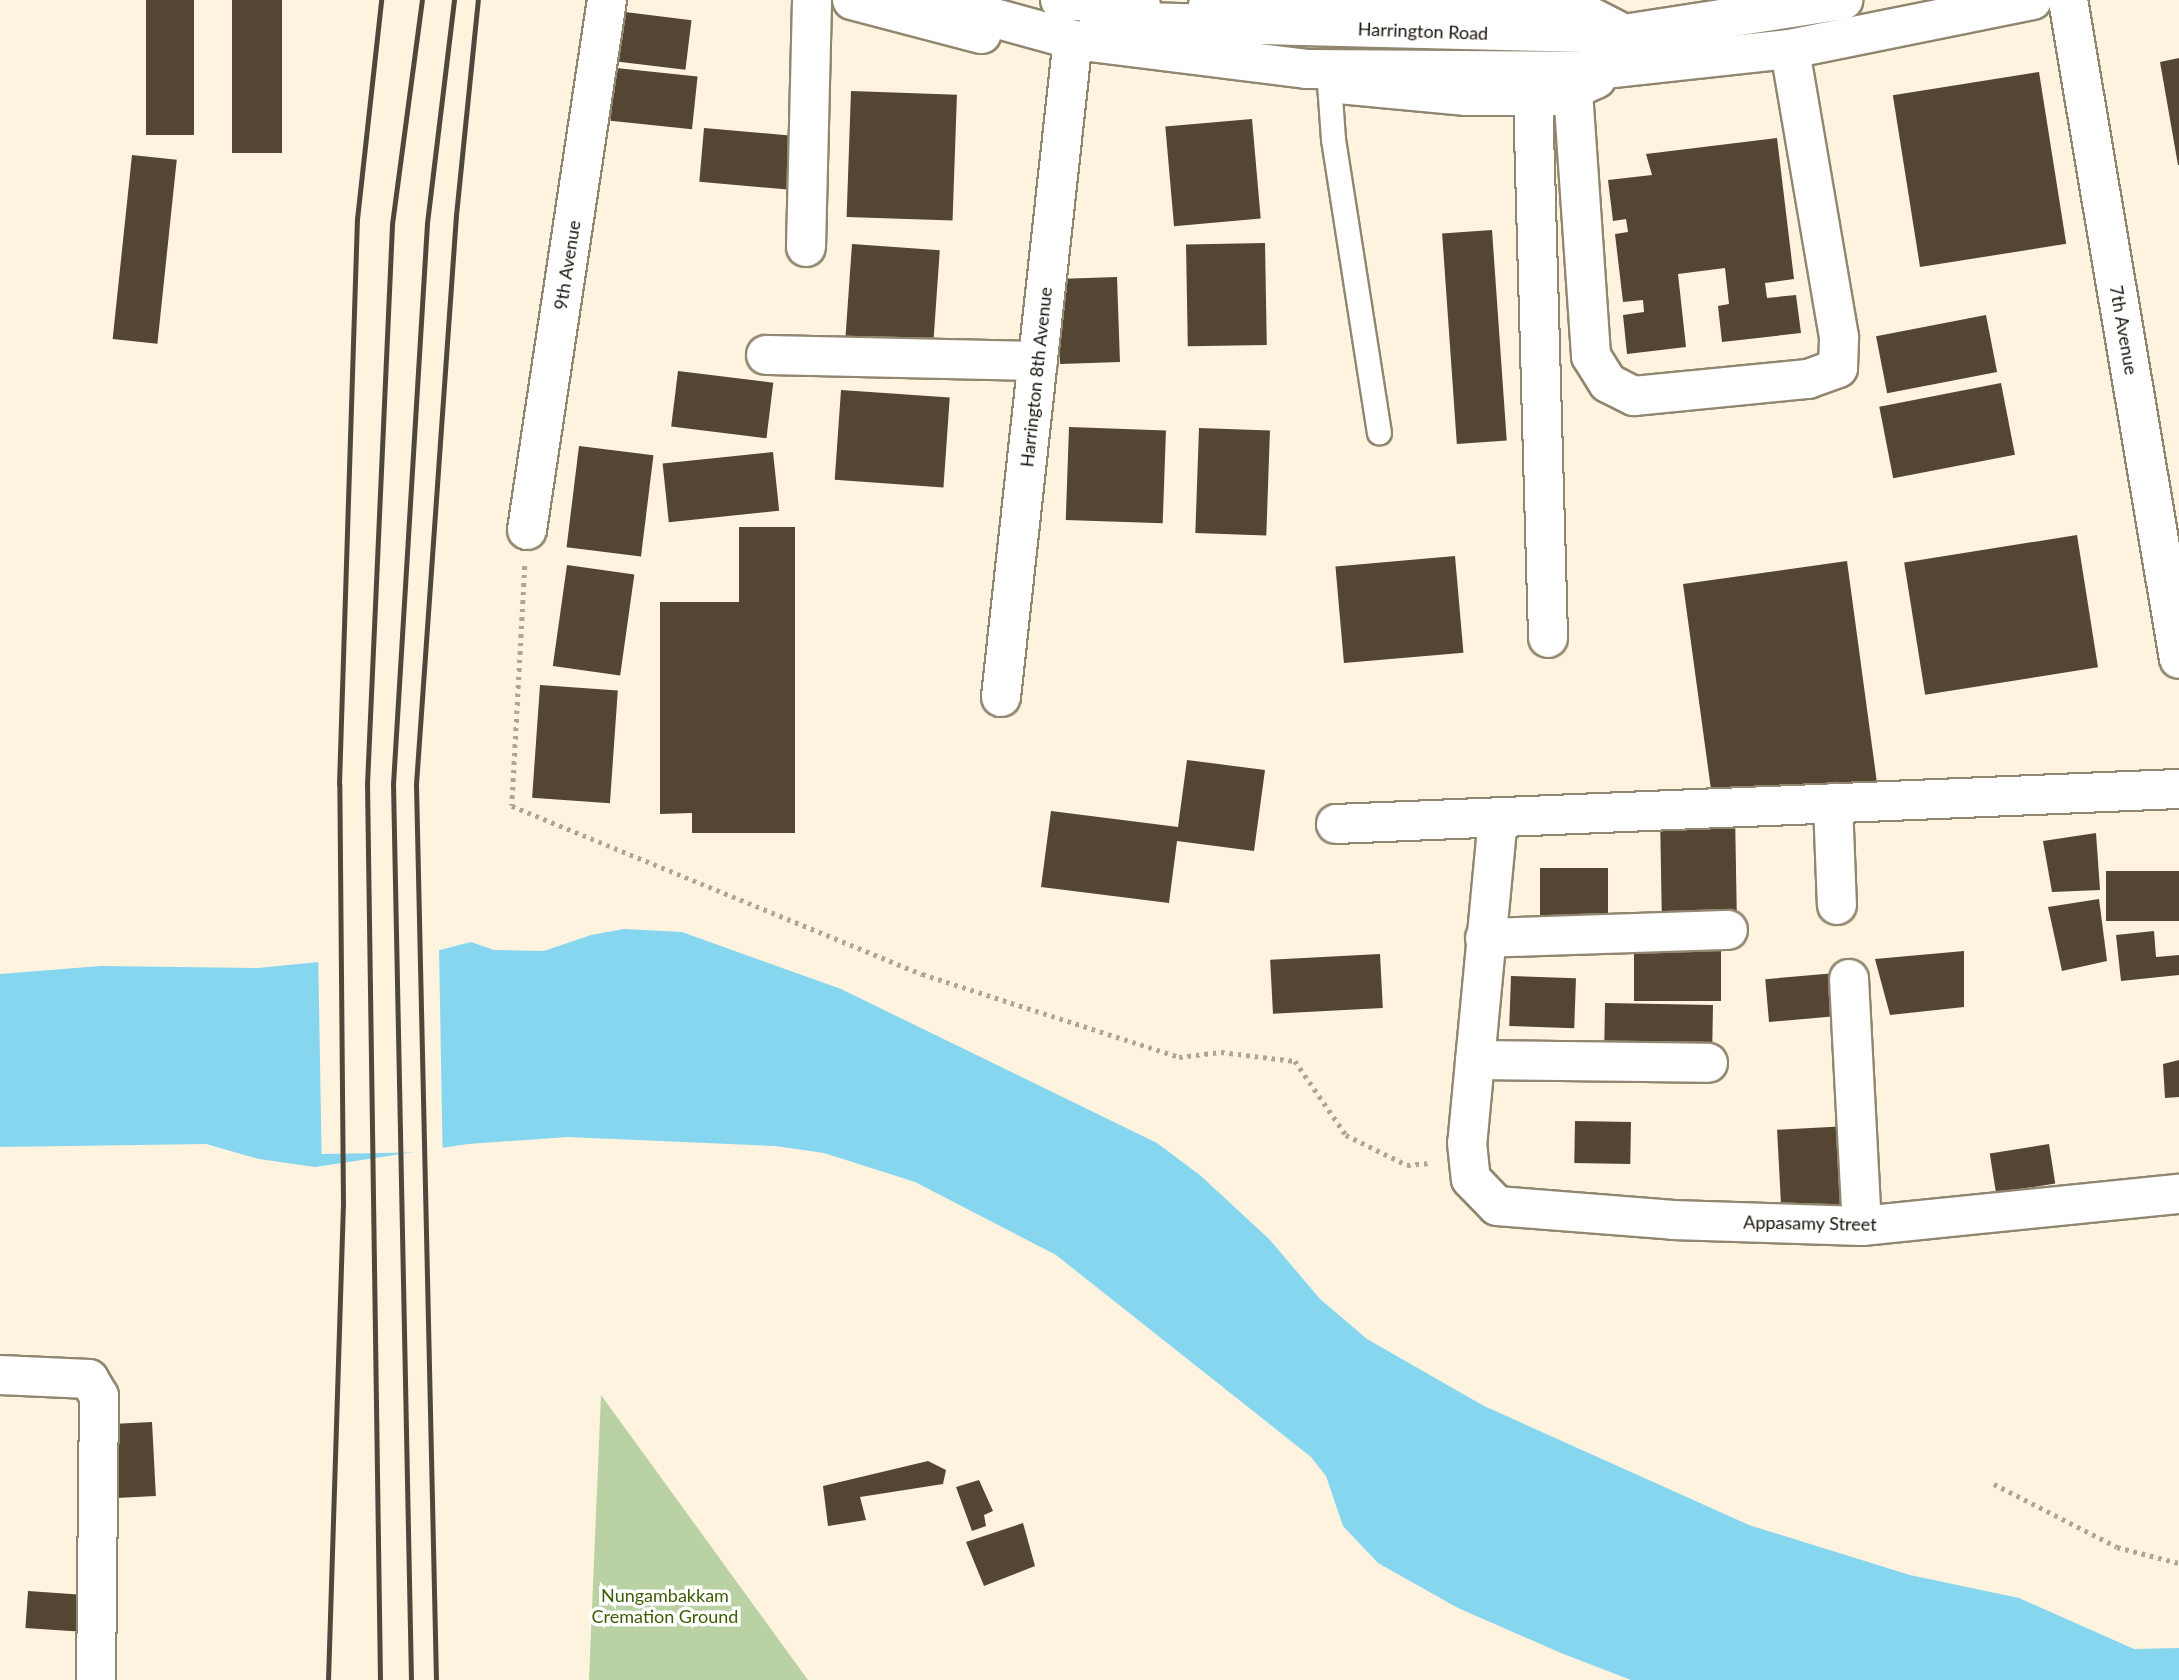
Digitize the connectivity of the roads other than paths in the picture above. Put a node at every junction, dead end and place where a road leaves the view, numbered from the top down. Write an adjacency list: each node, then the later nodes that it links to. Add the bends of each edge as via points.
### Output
1 (607, 0): 24 (street, 9th Avenue)
2 (812, 0): 20 (street)
3 (852, 0): 17 (street)
4 (929, 0): 14 (street, Harrington Road, via 1074,40 1292,67)
5 (1004, 0): 14 (street, Harrington Road, via 1078,20)
6 (1060, 0): 10 (street)
7 (1843, 0): 13 (street, Harrington Road)
8 (2032, 0): 15 (street)
9 (2068, 0): 26 (street, 7th Avenue)
10 (1135, 2): 11 (street)
11 (1186, 3): 12 (street)
12 (1267, 3): 14 (street)
13 (1771, 6): 16 (street, Harrington Road)
14 (1526, 42): 16 (street, Harrington Road); 18 (street, via 1466,96); 19 (street); 25 (street)
15 (1790, 48): 16 (street); 19 (street, via 1839,337 1838,368 1808,379 1634,396 1608,383 1591,356)
16 (1618, 51): 19 (street)
17 (1071, 57): 18 (street); 22 (street, Harrington 8th Avenue)
18 (1329, 83): 23 (lane, via 1333,139)
19 (1573, 91)
20 (806, 247)
21 (766, 355): 22 (street)
22 (1038, 361): 27 (street, Harrington 8th Avenue)
23 (1379, 432)
24 (527, 530)
25 (1548, 638)
26 (2179, 659)
27 (1001, 697)
28 (2179, 789): 29 (street)
29 (1833, 803): 30 (street); 32 (street)
30 (1498, 818): 31 (street); 34 (street)
31 (1336, 824)
32 (1837, 905)
33 (1728, 930): 34 (street)
34 (1485, 938): 36 (street)
35 (1849, 979): 39 (street)
36 (1475, 1060): 37 (street); 39 (street, Appasamy Street, via 1471,1179 1497,1206 1673,1220)
37 (1708, 1063)
38 (2179, 1194): 39 (street, Appasamy Street)
39 (1862, 1226)
40 (0, 1375): 41 (street, via 89,1379 99,1396)
41 (96, 1680)

